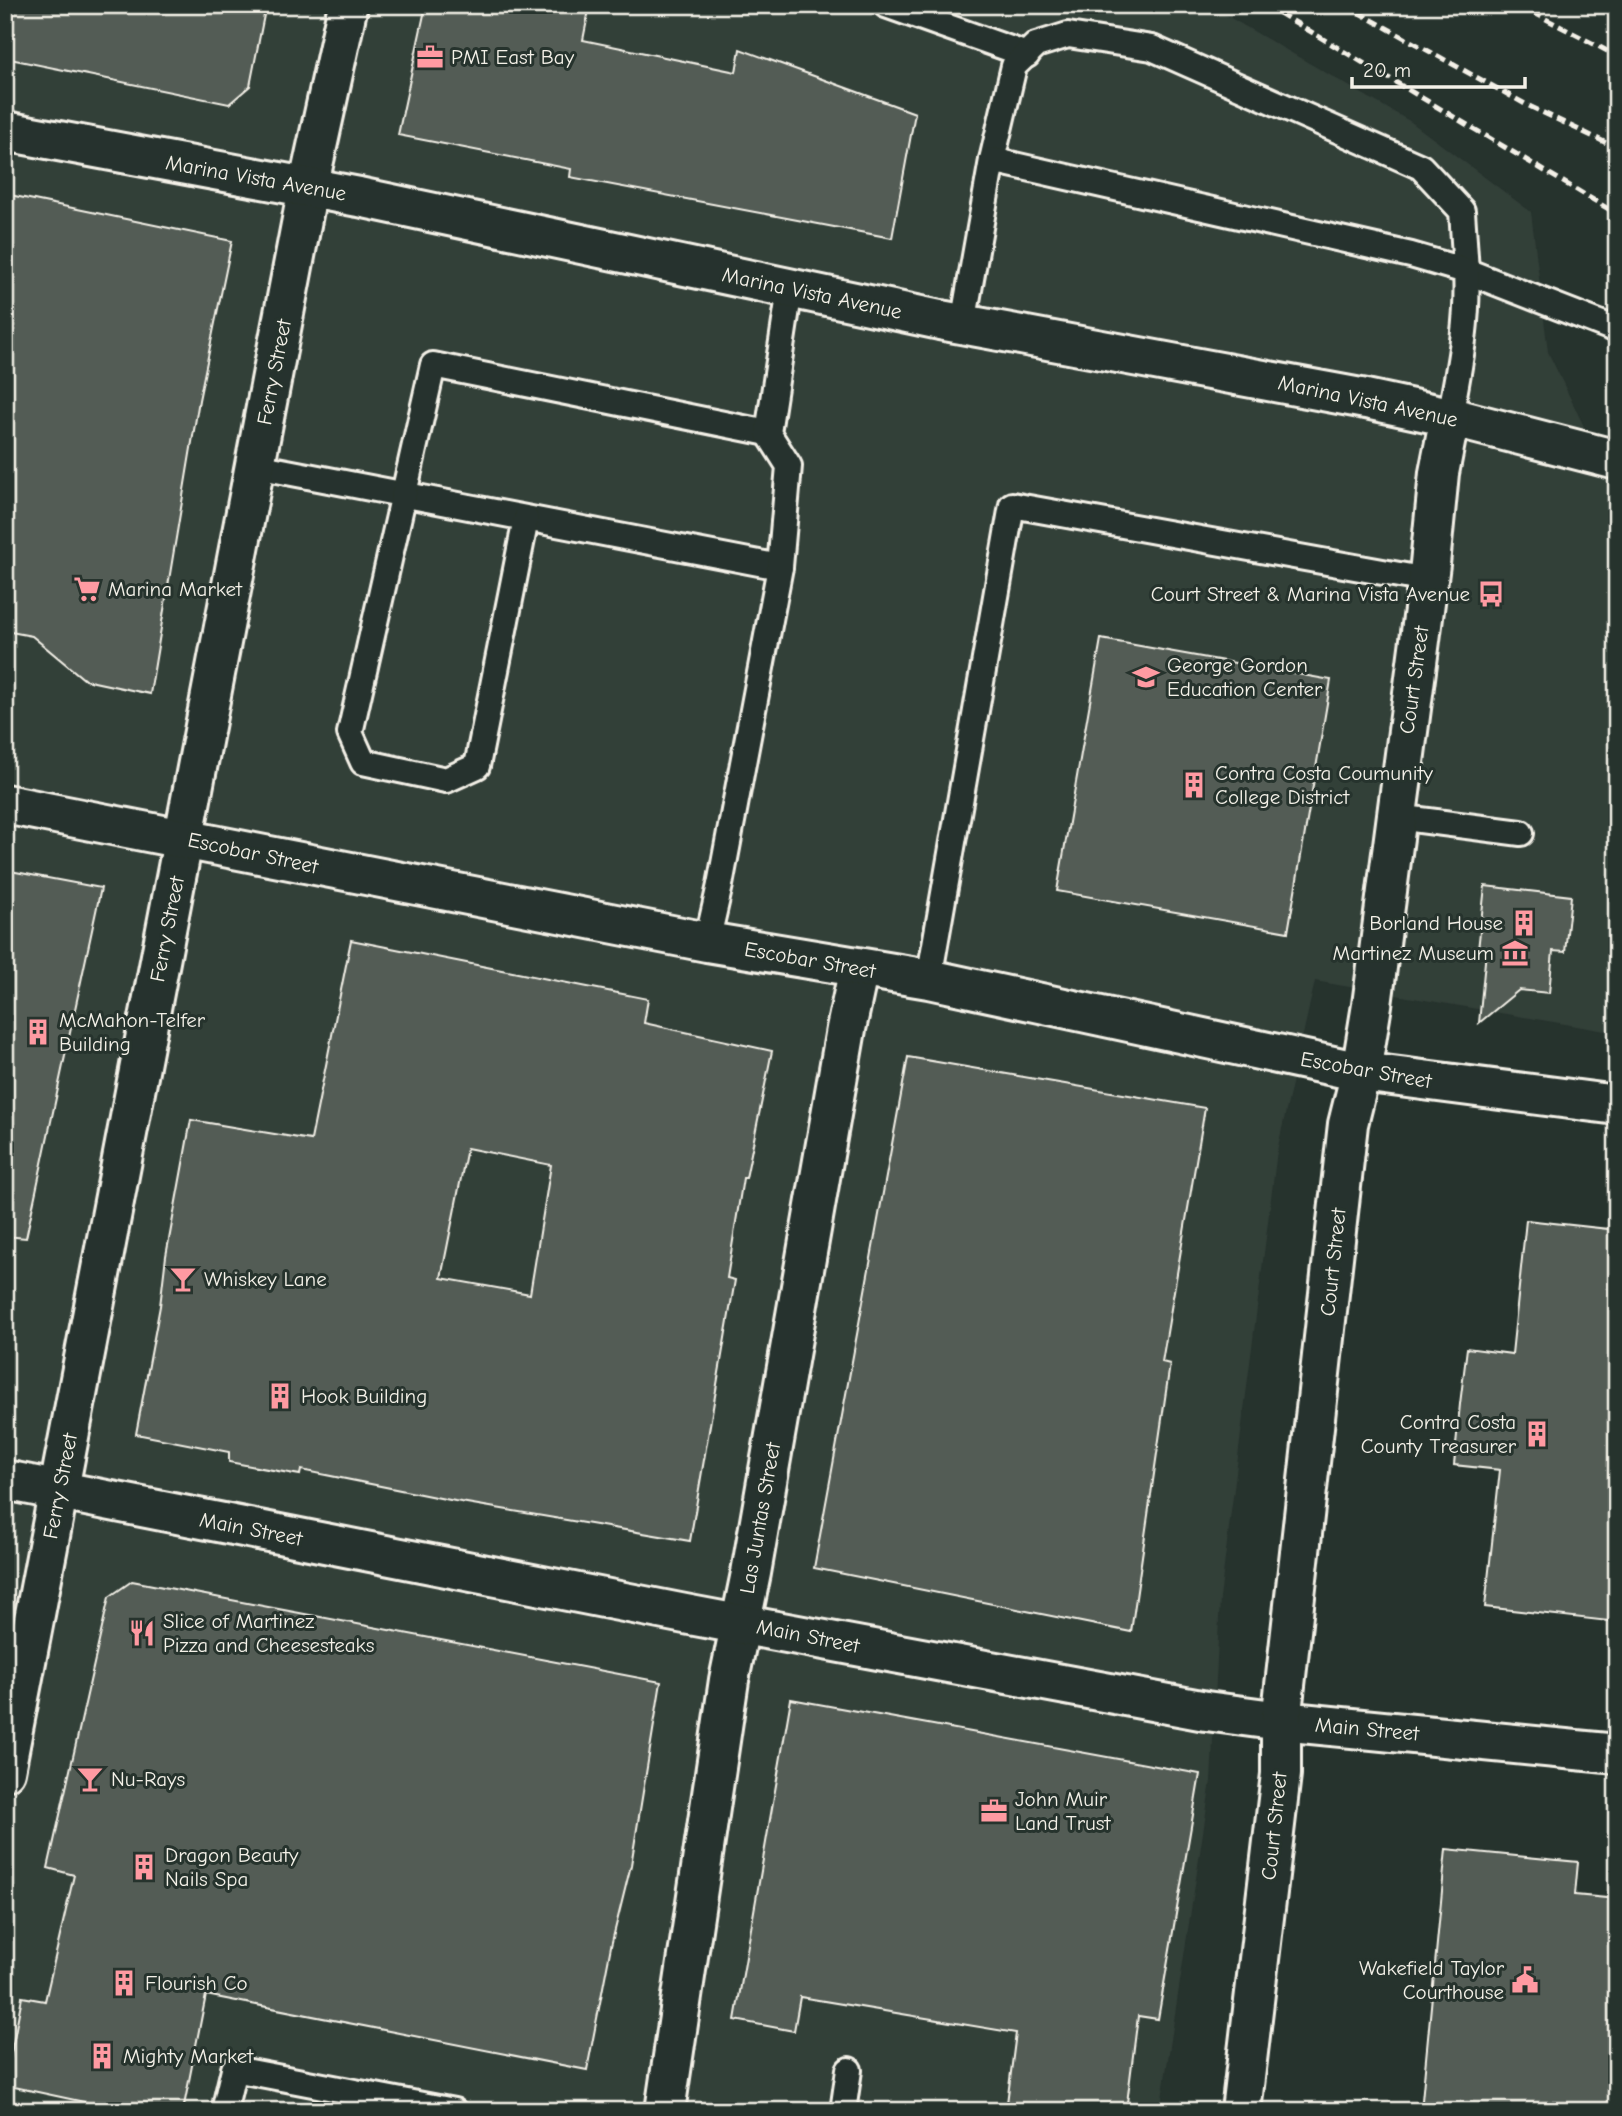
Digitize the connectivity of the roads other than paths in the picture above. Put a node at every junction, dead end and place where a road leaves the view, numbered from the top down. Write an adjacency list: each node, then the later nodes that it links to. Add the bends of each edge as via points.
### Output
1 (348, 5): 6 (main road, Ferry Street)
2 (886, 5): 3 (lane)
3 (1027, 55): 5 (lane, via 1014,66); 7 (lane, via 1037,45 1068,35 1152,48 1421,167 1462,211)
4 (5, 131): 6 (main road, Marina Vista Avenue)
5 (992, 160): 7 (lane); 9 (lane)
6 (308, 188): 8 (main road, Marina Vista Avenue); 14 (main road, Ferry Street)
7 (1466, 271): 10 (lane); 11 (lane, via 1465,342)
8 (790, 289): 9 (main road, Marina Vista Avenue); 12 (lane)
9 (964, 324): 11 (main road, Marina Vista Avenue)
10 (1617, 330)
11 (1450, 417): 13 (main road, Marina Vista Avenue); 18 (main road, Court Street)
12 (768, 433): 15 (lane, via 433,365); 17 (lane, via 789,466)
13 (1617, 460)
14 (256, 466): 15 (lane); 22 (main road, Ferry Street)
15 (402, 495): 16 (lane); 16 (lane, via 350,733 363,762 446,780 477,766)
16 (526, 519): 17 (lane)
17 (780, 567): 23 (lane)
18 (1427, 580): 20 (main road, Court Street); 25 (lane, via 1012,505)
19 (5, 804): 22 (main road, Escobar Street)
20 (1397, 817): 21 (lane); 26 (main road, Court Street)
21 (1521, 833)
22 (184, 839): 23 (main road, Escobar Street); 29 (main road, Ferry Street)
23 (707, 942): 24 (main road, Escobar Street)
24 (859, 968): 25 (main road, Escobar Street); 30 (main road, Las Juntas Street)
25 (929, 979): 26 (main road, Escobar Street)
26 (1361, 1072): 27 (main road, Escobar Street); 31 (main road, Court Street, via 1349,1124)
27 (1617, 1105)
28 (5, 1480): 29 (main road, Main Street)
29 (59, 1492): 30 (main road, Main Street); 33 (main road, Ferry Street)
30 (740, 1623): 31 (main road, Main Street, via 1206,1711); 37 (main road, Las Juntas Street)
31 (1281, 1721): 32 (main road, Main Street); 39 (main road, Court Street, via 1281,1774)
32 (1617, 1754)
33 (5, 1771)
34 (849, 2070): 38 (lane)
35 (224, 2111): 36 (lane, via 234,2069)
36 (454, 2111)
37 (664, 2111)
38 (842, 2111)
39 (1241, 2111)

